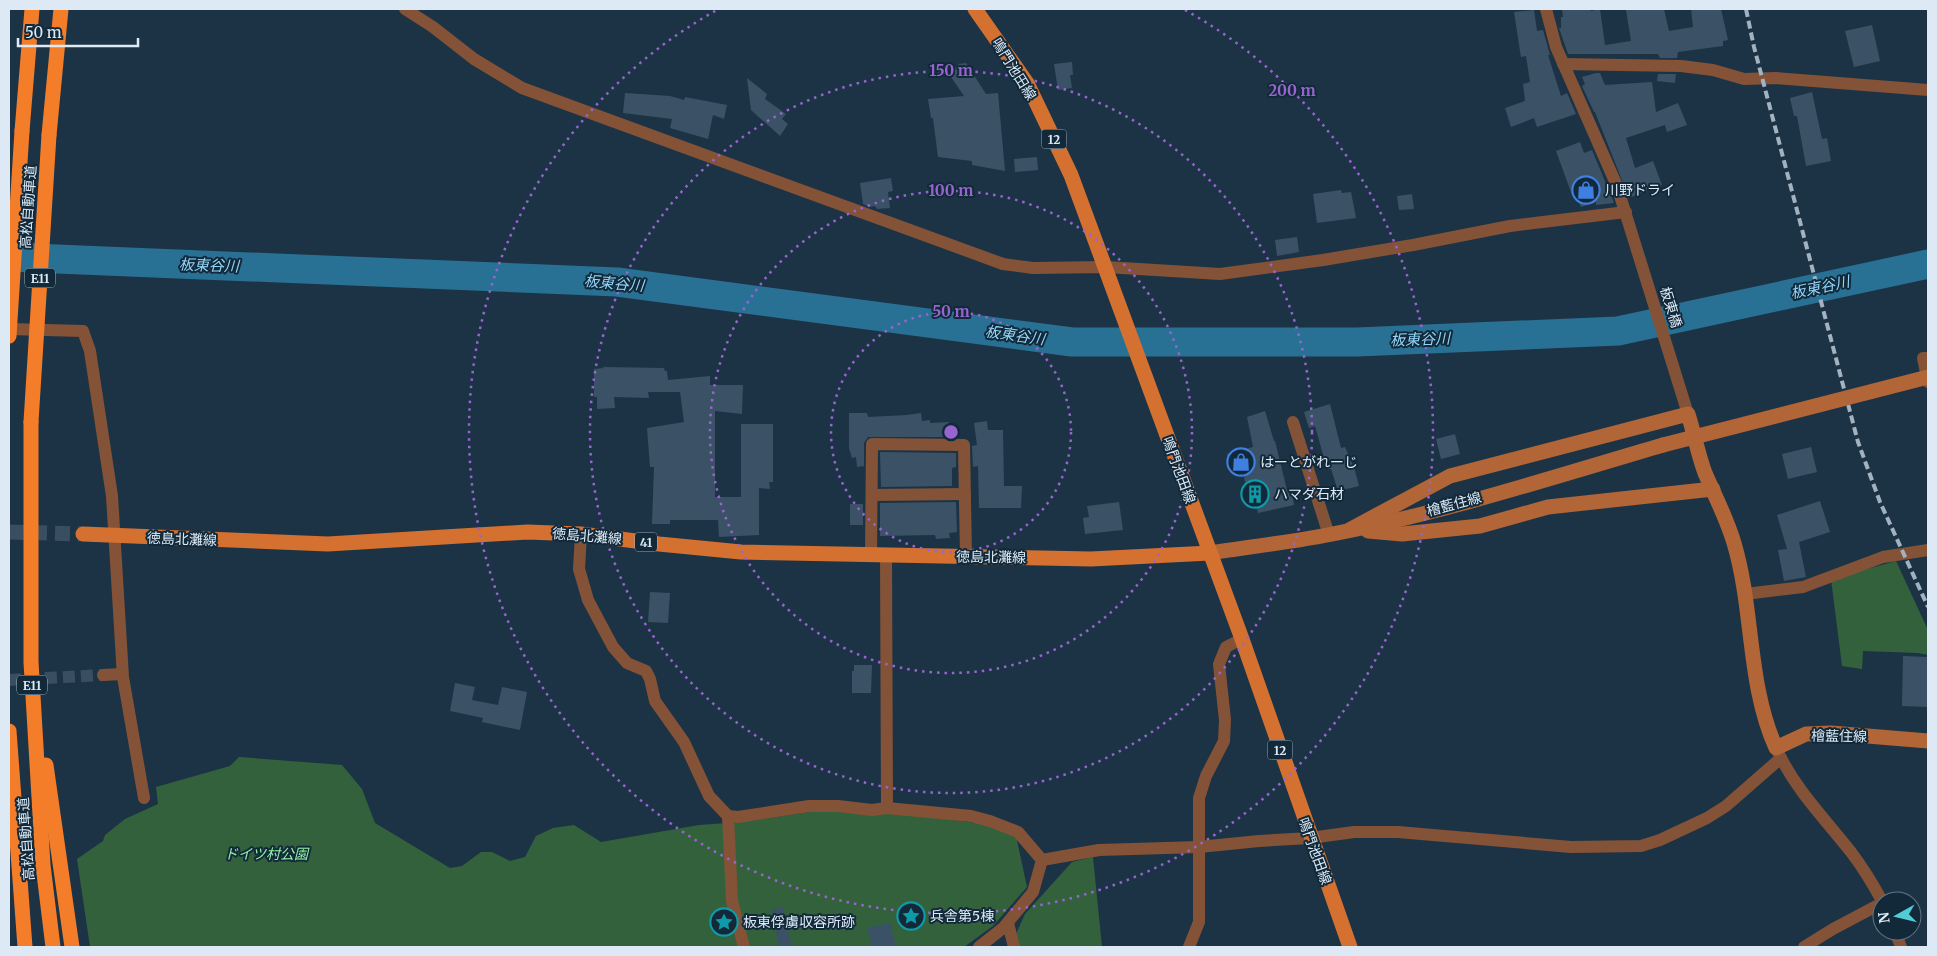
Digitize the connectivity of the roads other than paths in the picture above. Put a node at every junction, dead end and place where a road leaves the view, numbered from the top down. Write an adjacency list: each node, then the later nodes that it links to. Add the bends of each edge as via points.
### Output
1 (32, 9): 11 (highway, 高松自動車道 / E11, bridge)
2 (61, 9): 31 (highway, 高松自動車道 / E11, bridge, via 49,135 31,422)
3 (405, 9): 9 (street, via 474,60 522,88 1002,264)
4 (975, 9): 9 (main road, 鳴門池田線 / 12, via 1027,83 1071,175)
5 (1546, 9): 6 (street, 板東橋)
6 (1563, 64): 7 (street, via 1682,66 1744,79 1776,78); 8 (street, 板東橋, via 1617,186)
7 (1928, 90)
8 (1627, 218): 9 (street, via 1510,226 1220,274 1150,268); 15 (street, 板東橋)
9 (1108, 274): 26 (main road, 鳴門池田線 / 12)
10 (9, 329): 24 (street, via 83,331 90,351 112,496)
11 (9, 336)
12 (1928, 358): 14 (street, via 1923,358)
13 (1928, 377): 20 (main road, 檜藍住線, bridge)
14 (1928, 382)
15 (1686, 407): 17 (main road, via 1704,470); 20 (main road, via 1450,476)
16 (1293, 422): 23 (street)
17 (1713, 489): 20 (main road, via 1548,507 1480,526 1402,534); 29 (main road, via 1734,542)
18 (965, 494): 19 (street); 19 (street, via 964,445 872,444); 28 (street)
19 (872, 495): 27 (street)
20 (1349, 530): 23 (main road, 檜藍住線)
21 (83, 534): 24 (main road, 徳島北灘線 / 41)
22 (581, 534): 24 (main road, 徳島北灘線 / 41, via 527,532 328,544); 27 (main road, 徳島北灘線 / 41, via 740,552); 39 (street, via 579,569 588,600 612,647 626,662 646,671 654,700 684,742 710,796)
23 (1329, 535): 26 (main road, 檜藍住線)
24 (114, 536): 32 (street)
25 (1928, 550): 29 (street, via 1883,557 1803,587)
26 (1210, 552): 28 (main road, 徳島北灘線 / 41, via 1091,559); 30 (main road, 鳴門池田線 / 12)
27 (878, 554): 28 (main road, 徳島北灘線 / 41); 38 (street)
28 (966, 556)
29 (1745, 594): 36 (main road, via 1758,690 1767,725)
30 (1242, 639): 40 (main road, 鳴門池田線 / 12); 41 (street, via 1226,647 1219,664 1224,741 1199,798)
31 (31, 662): 47 (highway, 高松自動車道 / E11, via 43,865); 48 (highway)
32 (122, 674): 33 (street); 37 (street)
33 (103, 675)
34 (9, 731): 46 (highway, 高松自動車道)
35 (1928, 741): 36 (main road, 檜藍住線, via 1806,734)
36 (1779, 753): 40 (street, via 1726,806 1707,818 1641,846 1571,847 1398,832 1354,832); 43 (street, via 1800,791 1851,852)
37 (144, 798)
38 (887, 808): 39 (street, via 810,806); 42 (street, via 971,816 990,821 1018,832)
39 (728, 816): 49 (street, via 732,901)
40 (1310, 838): 41 (street); 53 (main road, 鳴門池田線 / 12)
41 (1199, 847): 42 (street, via 1099,850); 52 (street, via 1199,922)
42 (1042, 860): 45 (street, via 1033,892)
43 (1876, 891)
44 (1872, 908): 54 (street)
45 (1008, 923): 50 (street); 51 (street)
46 (25, 947)
47 (52, 947)
48 (72, 947)
49 (744, 947)
50 (979, 947)
51 (1014, 947)
52 (1188, 947)
53 (1350, 947)
54 (1804, 947)

